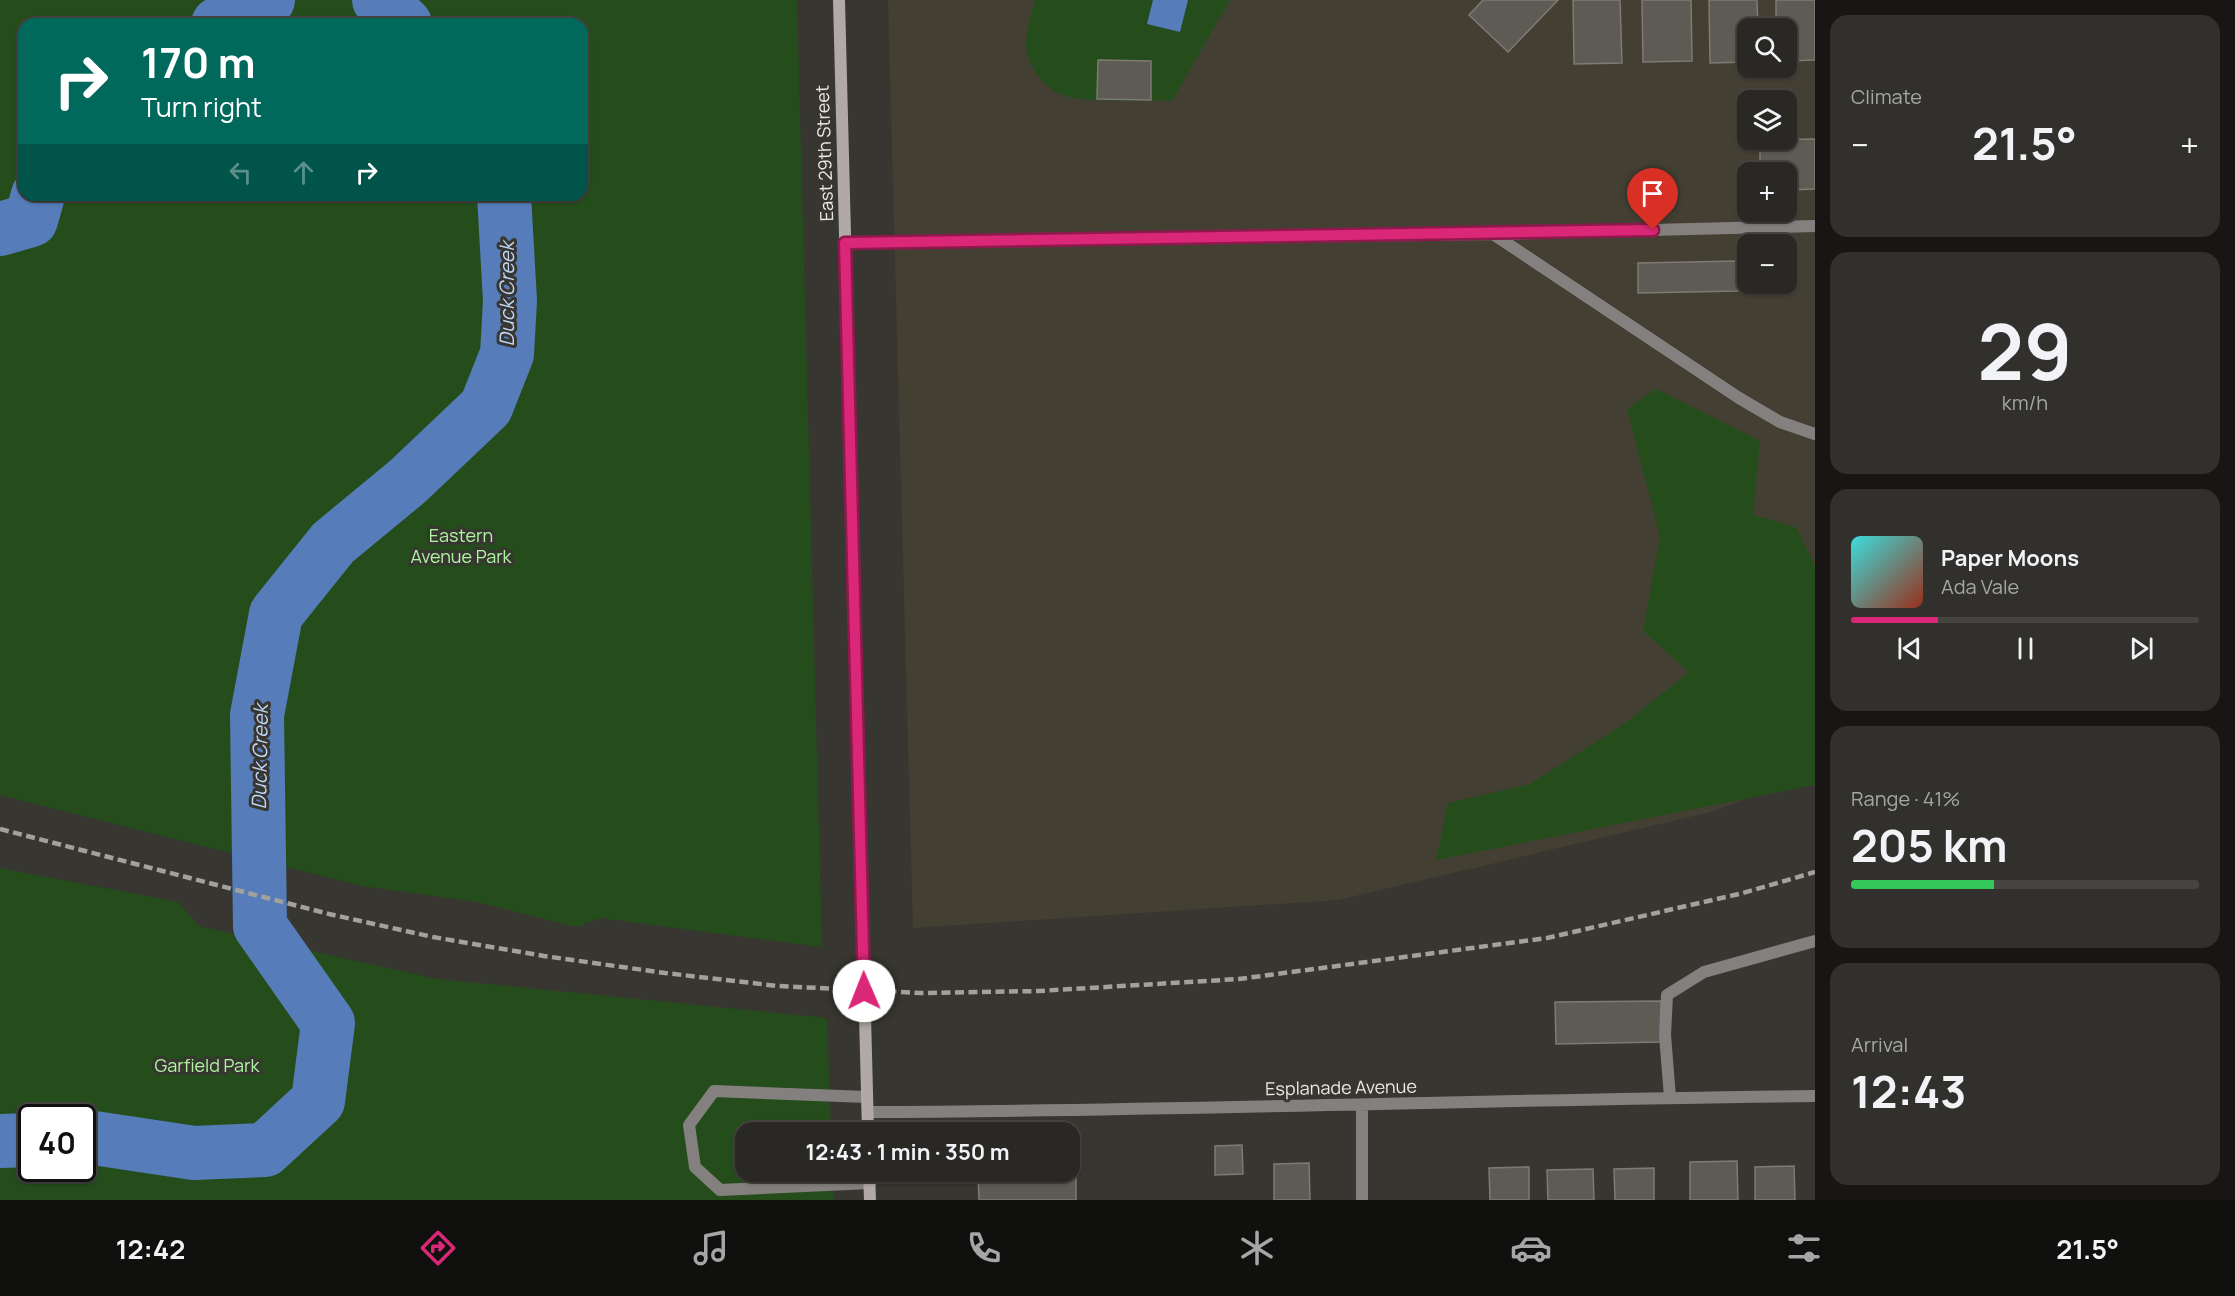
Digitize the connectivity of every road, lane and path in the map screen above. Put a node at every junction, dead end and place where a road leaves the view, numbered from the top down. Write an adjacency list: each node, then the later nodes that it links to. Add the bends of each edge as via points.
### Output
1 (839, 0): 4 (street, East 29th Street)
2 (1815, 226): 3 (street)
3 (1493, 234): 4 (street); 5 (street, via 1739,398 1780,422)
4 (845, 243): 8 (street, East 29th Street)
5 (1815, 434)
6 (1815, 940): 9 (street, via 1704,972 1667,995 1665,1035)
7 (1815, 1096): 9 (street, Esplanade Avenue)
8 (867, 1097): 11 (street, East 29th Street); 13 (street, via 714,1091 689,1125 695,1167 720,1190)
9 (1670, 1098): 10 (street, Esplanade Avenue)
10 (1362, 1106): 11 (street, Esplanade Avenue); 16 (street)
11 (868, 1112): 12 (street, East 29th Street)
12 (868, 1122)
13 (812, 1182)
14 (870, 1182): 15 (street)
15 (870, 1200)
16 (1362, 1200)

